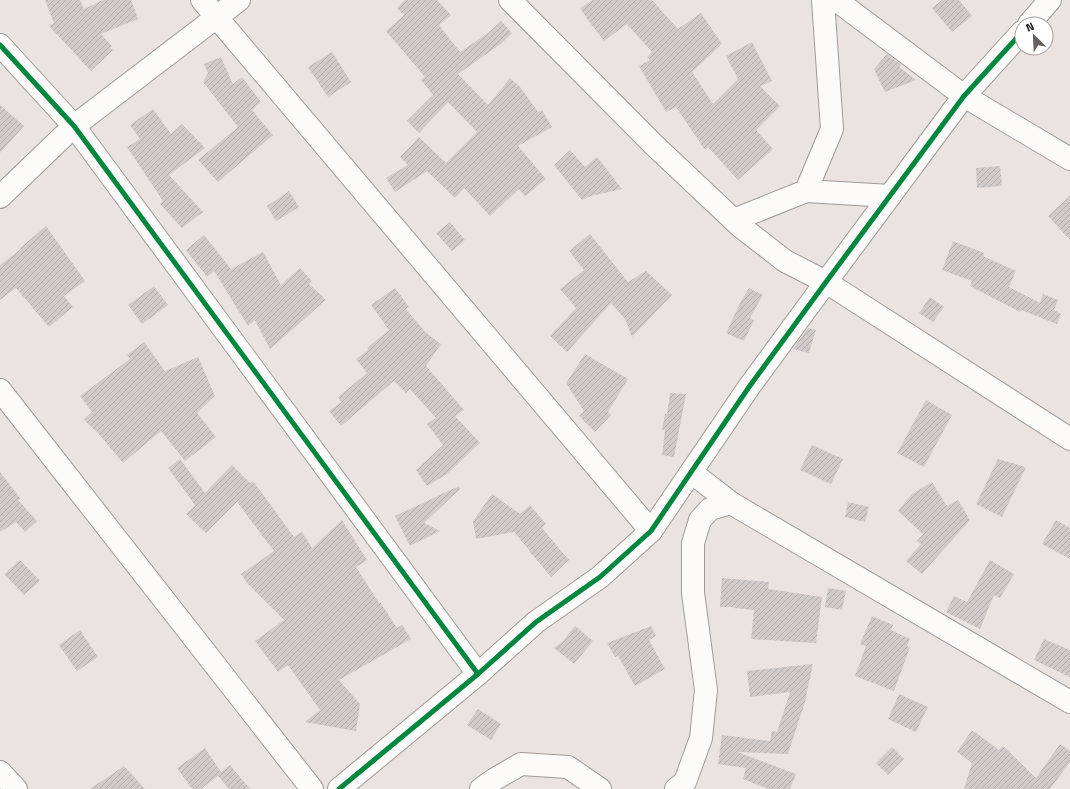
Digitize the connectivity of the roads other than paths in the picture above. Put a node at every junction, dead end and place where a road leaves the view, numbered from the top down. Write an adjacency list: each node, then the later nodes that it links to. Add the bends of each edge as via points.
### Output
1 (202, 0): 8 (street)
2 (239, 0): 8 (street)
3 (510, 0): 17 (street, via 654,145)
4 (823, 0): 14 (street, via 832,128)
5 (836, 0): 11 (street)
6 (1050, 0): 7 (street)
7 (1036, 16)
8 (216, 18): 12 (street); 23 (street)
9 (1014, 41): 11 (street)
10 (0, 45): 12 (street)
11 (964, 96): 13 (street); 15 (street)
12 (74, 126): 16 (street); 24 (street)
13 (1070, 158)
14 (806, 190): 15 (street); 17 (street)
15 (890, 196): 18 (street)
16 (0, 197)
17 (734, 220): 18 (street, via 785,261)
18 (826, 282): 20 (street); 21 (street, via 748,387)
19 (0, 390): 29 (street)
20 (1070, 439)
21 (691, 472): 22 (street); 23 (street)
22 (731, 503): 25 (street); 27 (street, via 710,509 700,520 693,543 693,593 706,690 701,738)
23 (651, 531): 24 (street, via 600,577 536,622)
24 (478, 674): 30 (street)
25 (1070, 702)
26 (0, 772): 28 (street)
27 (687, 787)
28 (16, 789)
29 (312, 789)
30 (339, 789)
31 (481, 789): 32 (street, via 521,764 568,767)
32 (600, 789)

